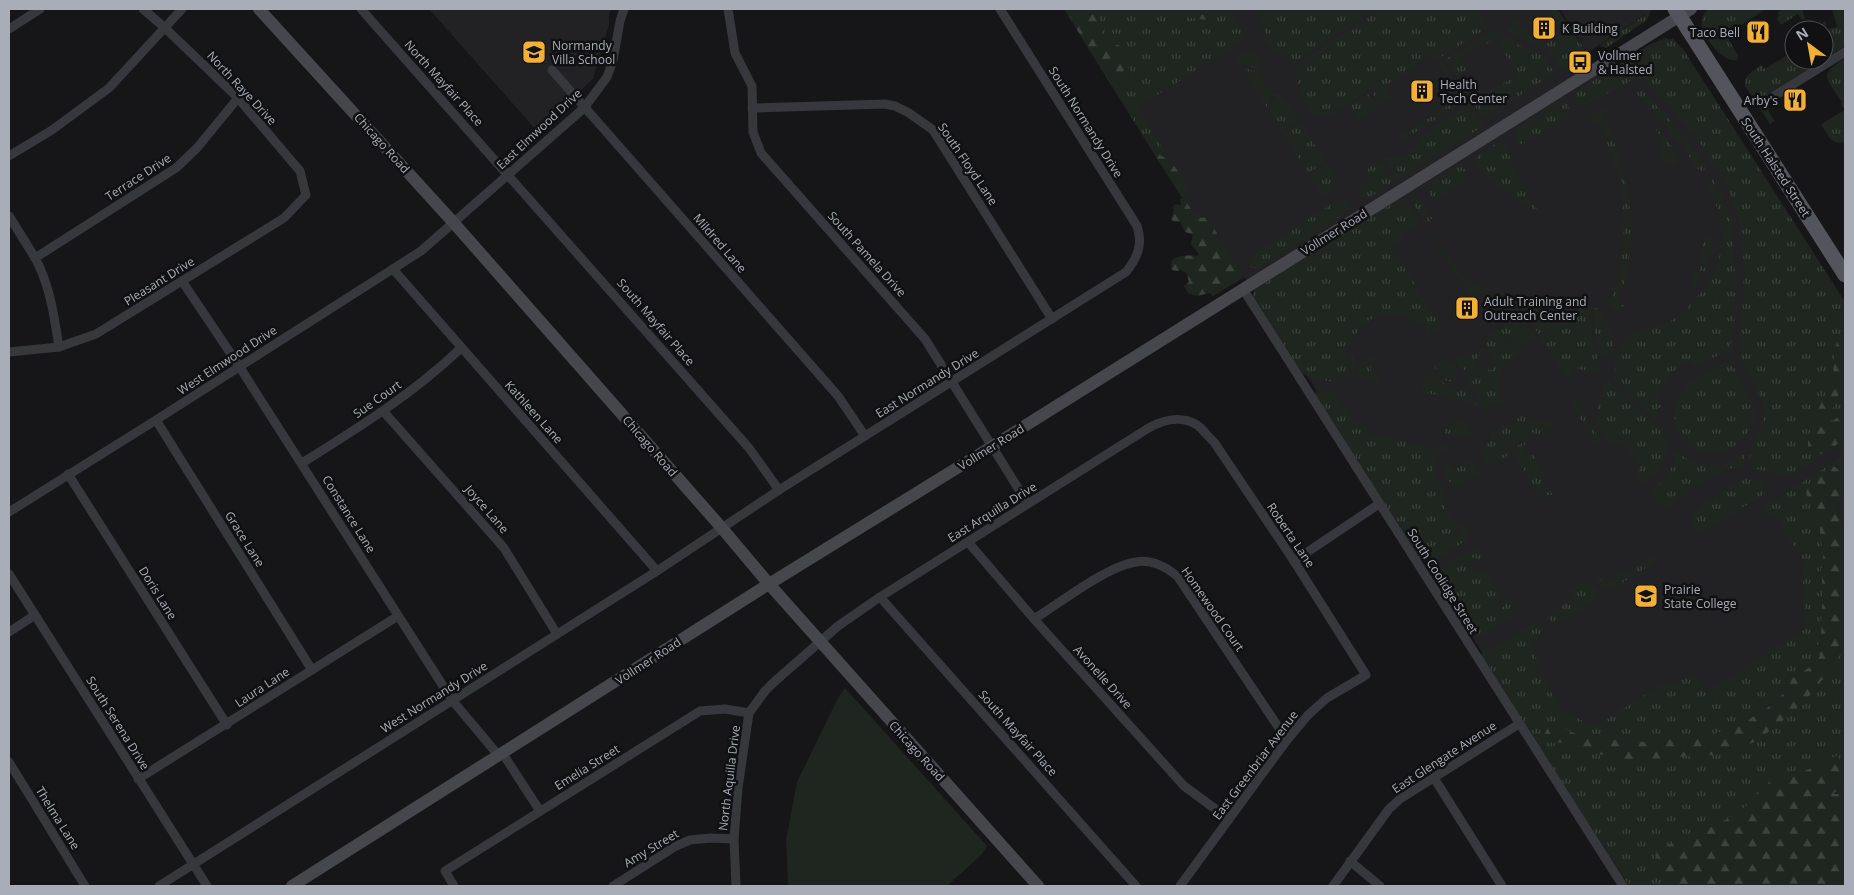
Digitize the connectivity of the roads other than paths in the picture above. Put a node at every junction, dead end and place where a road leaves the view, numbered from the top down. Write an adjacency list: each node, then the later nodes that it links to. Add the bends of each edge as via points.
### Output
1 (40, 9): 11 (street)
2 (143, 9): 10 (street, North Raye Drive)
3 (182, 9): 10 (street)
4 (259, 9): 22 (main road, Chicago Road)
5 (361, 9): 19 (street, North Mayfair Place)
6 (624, 9): 16 (street, East Elmwood Drive, via 607,77)
7 (728, 9): 17 (street, South Pamela Drive, via 735,53 752,86)
8 (1000, 9): 23 (street, South Normandy Drive, via 1134,221 1139,232)
9 (1682, 11): 26 (main road, South Halsted Street); 28 (main road, Vollmer Road)
10 (165, 28): 14 (street, North Raye Drive); 18 (street, via 99,97)
11 (9, 30)
12 (1845, 52): 15 (street)
13 (552, 70): 16 (street, Mildred Lane)
14 (238, 98): 20 (street, North Raye Drive, via 300,171); 24 (street, Terrace Drive, via 176,168)
15 (1771, 98)
16 (584, 108): 19 (street, East Elmwood Drive); 38 (street, Mildred Lane, via 838,396)
17 (752, 108): 29 (street, South Floyd Lane, via 871,103 896,106 909,113 933,130); 34 (street, South Pamela Drive, via 755,140 766,160 920,333)
18 (9, 156)
19 (508, 175): 22 (street, East Elmwood Drive); 42 (street, South Mayfair Place, via 749,448)
20 (306, 195): 27 (street, Pleasant Drive, via 284,218)
21 (9, 216): 24 (street)
22 (454, 222): 25 (street, West Elmwood Drive, via 421,251); 46 (main road, Chicago Road)
23 (1138, 253): 29 (street, East Normandy Drive, via 1126,272)
24 (35, 258): 30 (street, via 50,297)
25 (393, 269): 31 (street, Kathleen Lane); 33 (street, West Elmwood Drive)
26 (1845, 275)
27 (182, 281): 30 (street, Pleasant Drive, via 104,330); 33 (street, Constance Lane)
28 (1243, 289): 39 (main road, Vollmer Road); 44 (street, South Coolidge Street)
29 (1052, 319): 34 (street, East Normandy Drive)
30 (59, 347): 32 (street, Pleasant Drive)
31 (461, 348): 35 (street, Sue Court); 49 (street, Kathleen Lane)
32 (9, 352)
33 (240, 366): 36 (street, West Elmwood Drive); 40 (street, Constance Lane)
34 (951, 382): 38 (street, East Normandy Drive); 39 (street, South Pamela Drive)
35 (384, 412): 40 (street, Sue Court); 57 (street, Joyce Lane, via 504,548)
36 (156, 420): 41 (street, West Elmwood Drive); 59 (street, Grace Lane)
37 (1184, 420): 43 (street, East Arquilla Drive, via 1154,425); 48 (street, Roberta Lane, via 1197,425 1214,442)
38 (865, 436): 42 (street, East Normandy Drive)
39 (991, 447): 43 (street, South Pamela Drive); 51 (main road, Vollmer Road)
40 (302, 463): 54 (street, Constance Lane)
41 (68, 474): 45 (street, West Elmwood Drive); 64 (street, Doris Lane)
42 (779, 490): 46 (street, East Normandy Drive)
43 (1028, 504): 47 (street, East Arquilla Drive)
44 (1379, 504): 48 (street); 63 (street, South Coolidge Street)
45 (9, 512)
46 (721, 527): 49 (street, West Normandy Drive); 51 (main road, Chicago Road)
47 (968, 542): 52 (street, East Arquilla Drive); 55 (street, Avonelle Drive)
48 (1294, 561): 60 (street, Roberta Lane)
49 (658, 571): 57 (street, West Normandy Drive)
50 (9, 574): 53 (street, South Serena Drive)
51 (769, 584): 58 (main road, Chicago Road); 66 (main road, Vollmer Road)
52 (880, 597): 58 (street, East Arquilla Drive); 83 (street, South Mayfair Place)
53 (35, 615): 56 (street); 69 (street, South Serena Drive)
54 (398, 616): 59 (street, Laura Lane); 61 (street, Constance Lane)
55 (1034, 619): 65 (street, Homewood Court, via 1114,569 1136,562 1166,567 1178,576); 71 (street, Avonelle Drive, via 1184,786)
56 (9, 632)
57 (557, 634): 61 (street, West Normandy Drive)
58 (820, 641): 62 (street, North Aquilla Drive, via 765,691); 82 (main road, Chicago Road)
59 (312, 670): 64 (street, Laura Lane)
60 (1366, 675): 65 (street, East Greenbriar Avenue, via 1327,698)
61 (452, 700): 66 (street, Constance Lane); 74 (street, West Normandy Drive)
62 (749, 713): 70 (street, Emelia Street, via 725,709 700,711); 72 (street, North Aquilla Drive)
63 (1519, 724): 68 (street, East Glengate Avenue); 88 (street, South Coolidge Street)
64 (227, 725): 69 (street, Laura Lane)
65 (1287, 740): 71 (street, East Greenbriar Avenue)
66 (501, 755): 70 (street, Constance Lane); 78 (main road, Vollmer Road)
67 (9, 762): 75 (street, Thelma Lane)
68 (1434, 778): 73 (street, East Glengate Avenue, via 1389,809); 87 (street)
69 (138, 779): 74 (street, South Serena Drive)
70 (540, 811): 79 (street, Emelia Street, via 445,872)
71 (1229, 819): 84 (street, East Greenbriar Avenue)
72 (734, 839): 80 (street, Amy Street, via 690,840); 81 (street, North Aquilla Drive)
73 (1350, 861): 85 (street, East Glengate Avenue); 86 (street)
74 (193, 865): 76 (street, West Normandy Drive); 77 (street, South Serena Drive)
75 (85, 886)
76 (159, 886)
77 (207, 886)
78 (292, 886)
79 (454, 886)
80 (613, 886)
81 (736, 886)
82 (1038, 886)
83 (1136, 886)
84 (1180, 886)
85 (1333, 886)
86 (1380, 886)
87 (1502, 886)
88 (1623, 886)

